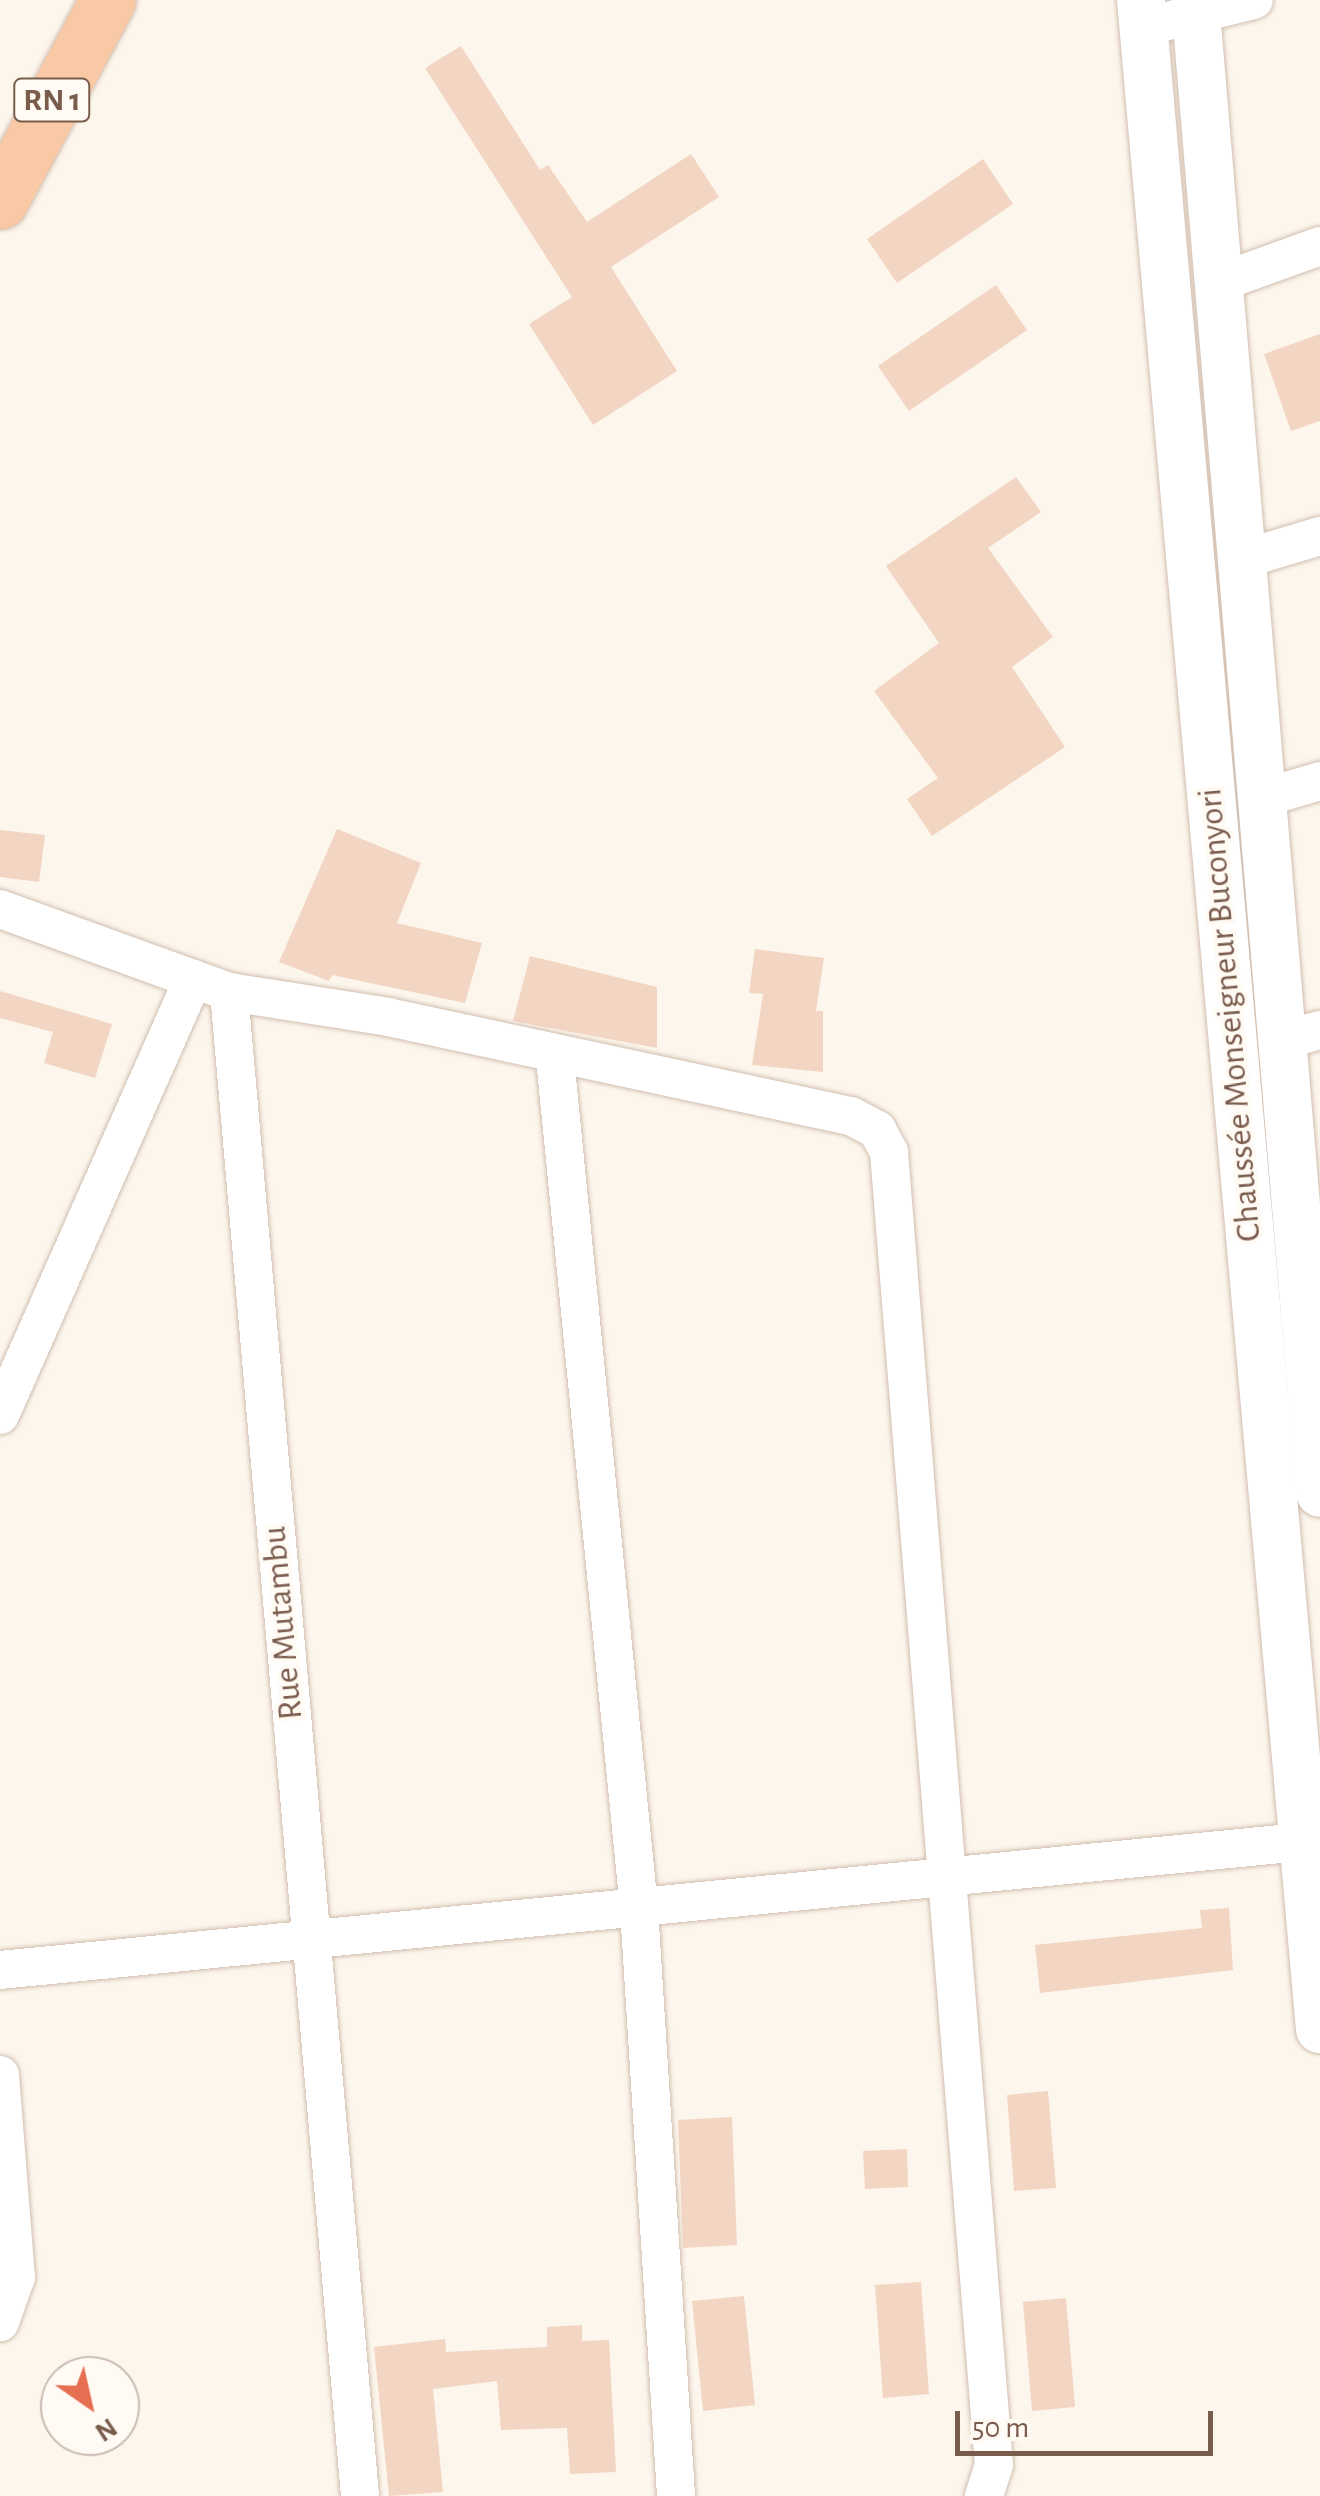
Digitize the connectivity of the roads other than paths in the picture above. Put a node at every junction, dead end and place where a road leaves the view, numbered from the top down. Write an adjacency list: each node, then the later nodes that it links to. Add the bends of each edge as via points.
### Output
1 (108, 0): 5 (highway, RN 1)
2 (1254, 0): 3 (street)
3 (1196, 8): 4 (street); 7 (street, Chaussée Monseigneur Buconyori)
4 (1142, 14): 19 (street, Chaussée Monseigneur Buconyori, via 1266,1459)
5 (0, 201)
6 (1320, 246): 7 (street)
7 (1218, 284): 9 (street, Chaussée Monseigneur Buconyori)
8 (1320, 536): 9 (street)
9 (1240, 560): 11 (street, Chaussée Monseigneur Buconyori)
10 (1320, 780): 11 (street)
11 (1259, 798): 14 (street, Chaussée Monseigneur Buconyori)
12 (0, 909): 13 (street)
13 (211, 986): 15 (street, via 388,1017); 17 (street); 22 (street, Rue Mutambu)
14 (1301, 1035): 16 (street, Chaussée Monseigneur Buconyori)
15 (556, 1058): 20 (street, via 852,1116 877,1130 889,1152); 21 (street)
16 (1313, 1310): 18 (street, Chaussée Monseigneur Buconyori)
17 (0, 1414)
18 (1320, 1494)
19 (1313, 1841): 20 (street); 24 (street, Chaussée Monseigneur Buconyori)
20 (950, 1880): 21 (street); 29 (street, via 994,2465)
21 (639, 1909): 22 (street); 28 (street)
22 (314, 1938): 23 (street); 27 (street, Rue Mutambu)
23 (0, 1970)
24 (1320, 2030)
25 (0, 2075): 26 (street, via 16,2277)
26 (0, 2322)
27 (350, 2489)
28 (676, 2496)
29 (984, 2496)

